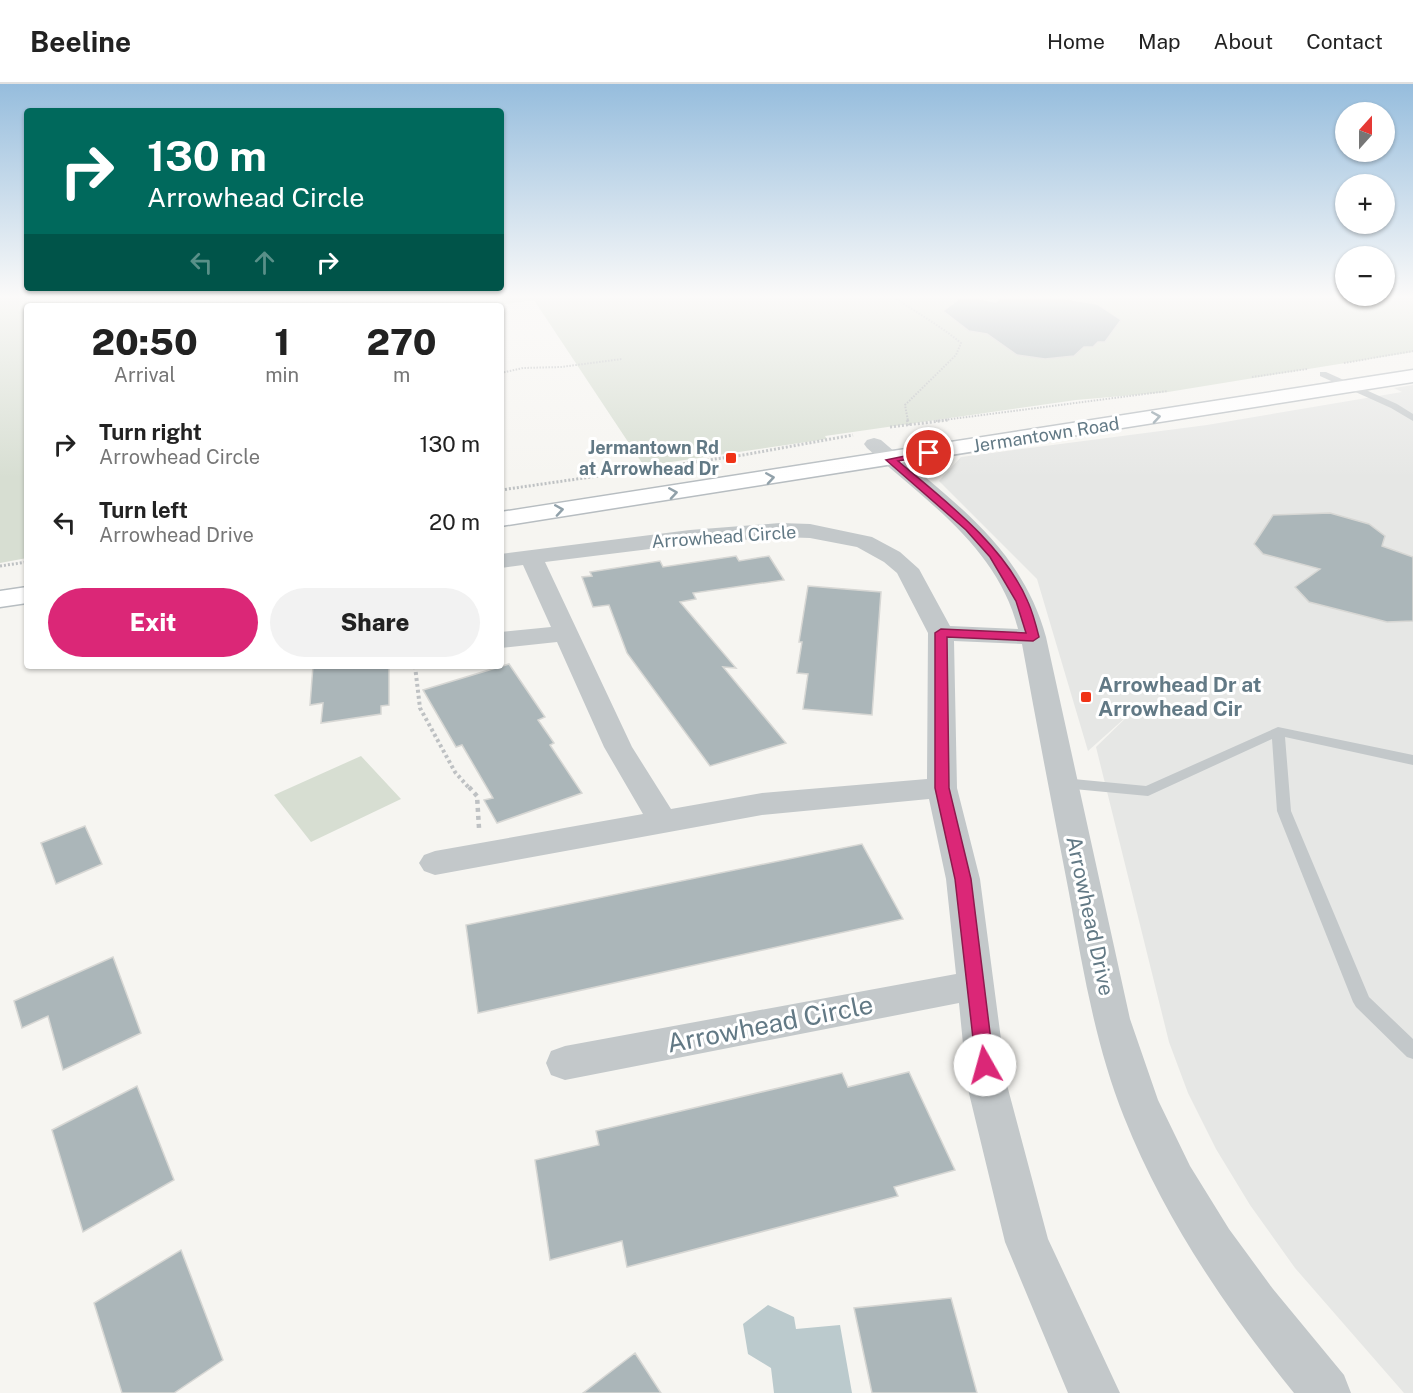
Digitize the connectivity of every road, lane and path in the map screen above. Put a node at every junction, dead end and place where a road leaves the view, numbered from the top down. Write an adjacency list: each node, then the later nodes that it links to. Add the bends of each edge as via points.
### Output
1 (955, 356): 13 (path, via 905,405)
2 (1388, 356): 5 (path)
3 (622, 360): 6 (path)
4 (1413, 360): 5 (main road, Jermantown Road)
5 (1323, 369): 8 (path); 9 (lane); 15 (main road, Jermantown Road)
6 (504, 372)
7 (1413, 376): 9 (main road, Jermantown Road)
8 (1244, 379)
9 (1350, 387): 11 (lane); 15 (main road, Jermantown Road, one-way to 9)
10 (1178, 389): 13 (path)
11 (1413, 418)
12 (900, 425): 13 (path)
13 (910, 425)
14 (831, 441): 16 (path)
15 (882, 452): 17 (main road, Jermantown Road); 18 (main road, Jermantown Road, one-way to 15); 29 (street, Arrowhead Drive, via 994,555 1022,601)
16 (504, 490)
17 (504, 500)
18 (504, 518)
19 (531, 557): 20 (street, Arrowhead Circle); 27 (street); 28 (street, Arrowhead Circle, via 780,530 844,537 876,547 907,569)
20 (504, 561)
21 (24, 562): 22 (path)
22 (0, 566)
23 (24, 573): 24 (main road)
24 (0, 577)
25 (24, 595): 26 (main road)
26 (0, 599)
27 (566, 633): 30 (street); 36 (street, via 618,747)
28 (941, 633): 29 (street); 35 (street, Arrowhead Circle)
29 (1033, 637): 34 (street, Arrowhead Drive)
30 (504, 640)
31 (415, 669): 37 (path, via 420,708 455,772 477,796)
32 (1278, 731): 33 (lane); 34 (lane, via 1148,791); 40 (lane, via 1284,811 1362,1002)
33 (1413, 760)
34 (1063, 783): 43 (street, Arrowhead Drive, via 1112,1019 1128,1074 1158,1148 1209,1239 1273,1330)
35 (942, 788): 36 (street, via 762,804); 39 (street, Arrowhead Circle, via 963,879)
36 (663, 822): 37 (street)
37 (481, 855): 38 (street)
38 (435, 863)
39 (975, 985): 41 (street, Arrowhead Circle); 42 (street, Arrowhead Circle, via 987,1085 1027,1242)
40 (1413, 1051)
41 (565, 1063)
42 (1095, 1393)
43 (1326, 1393)

